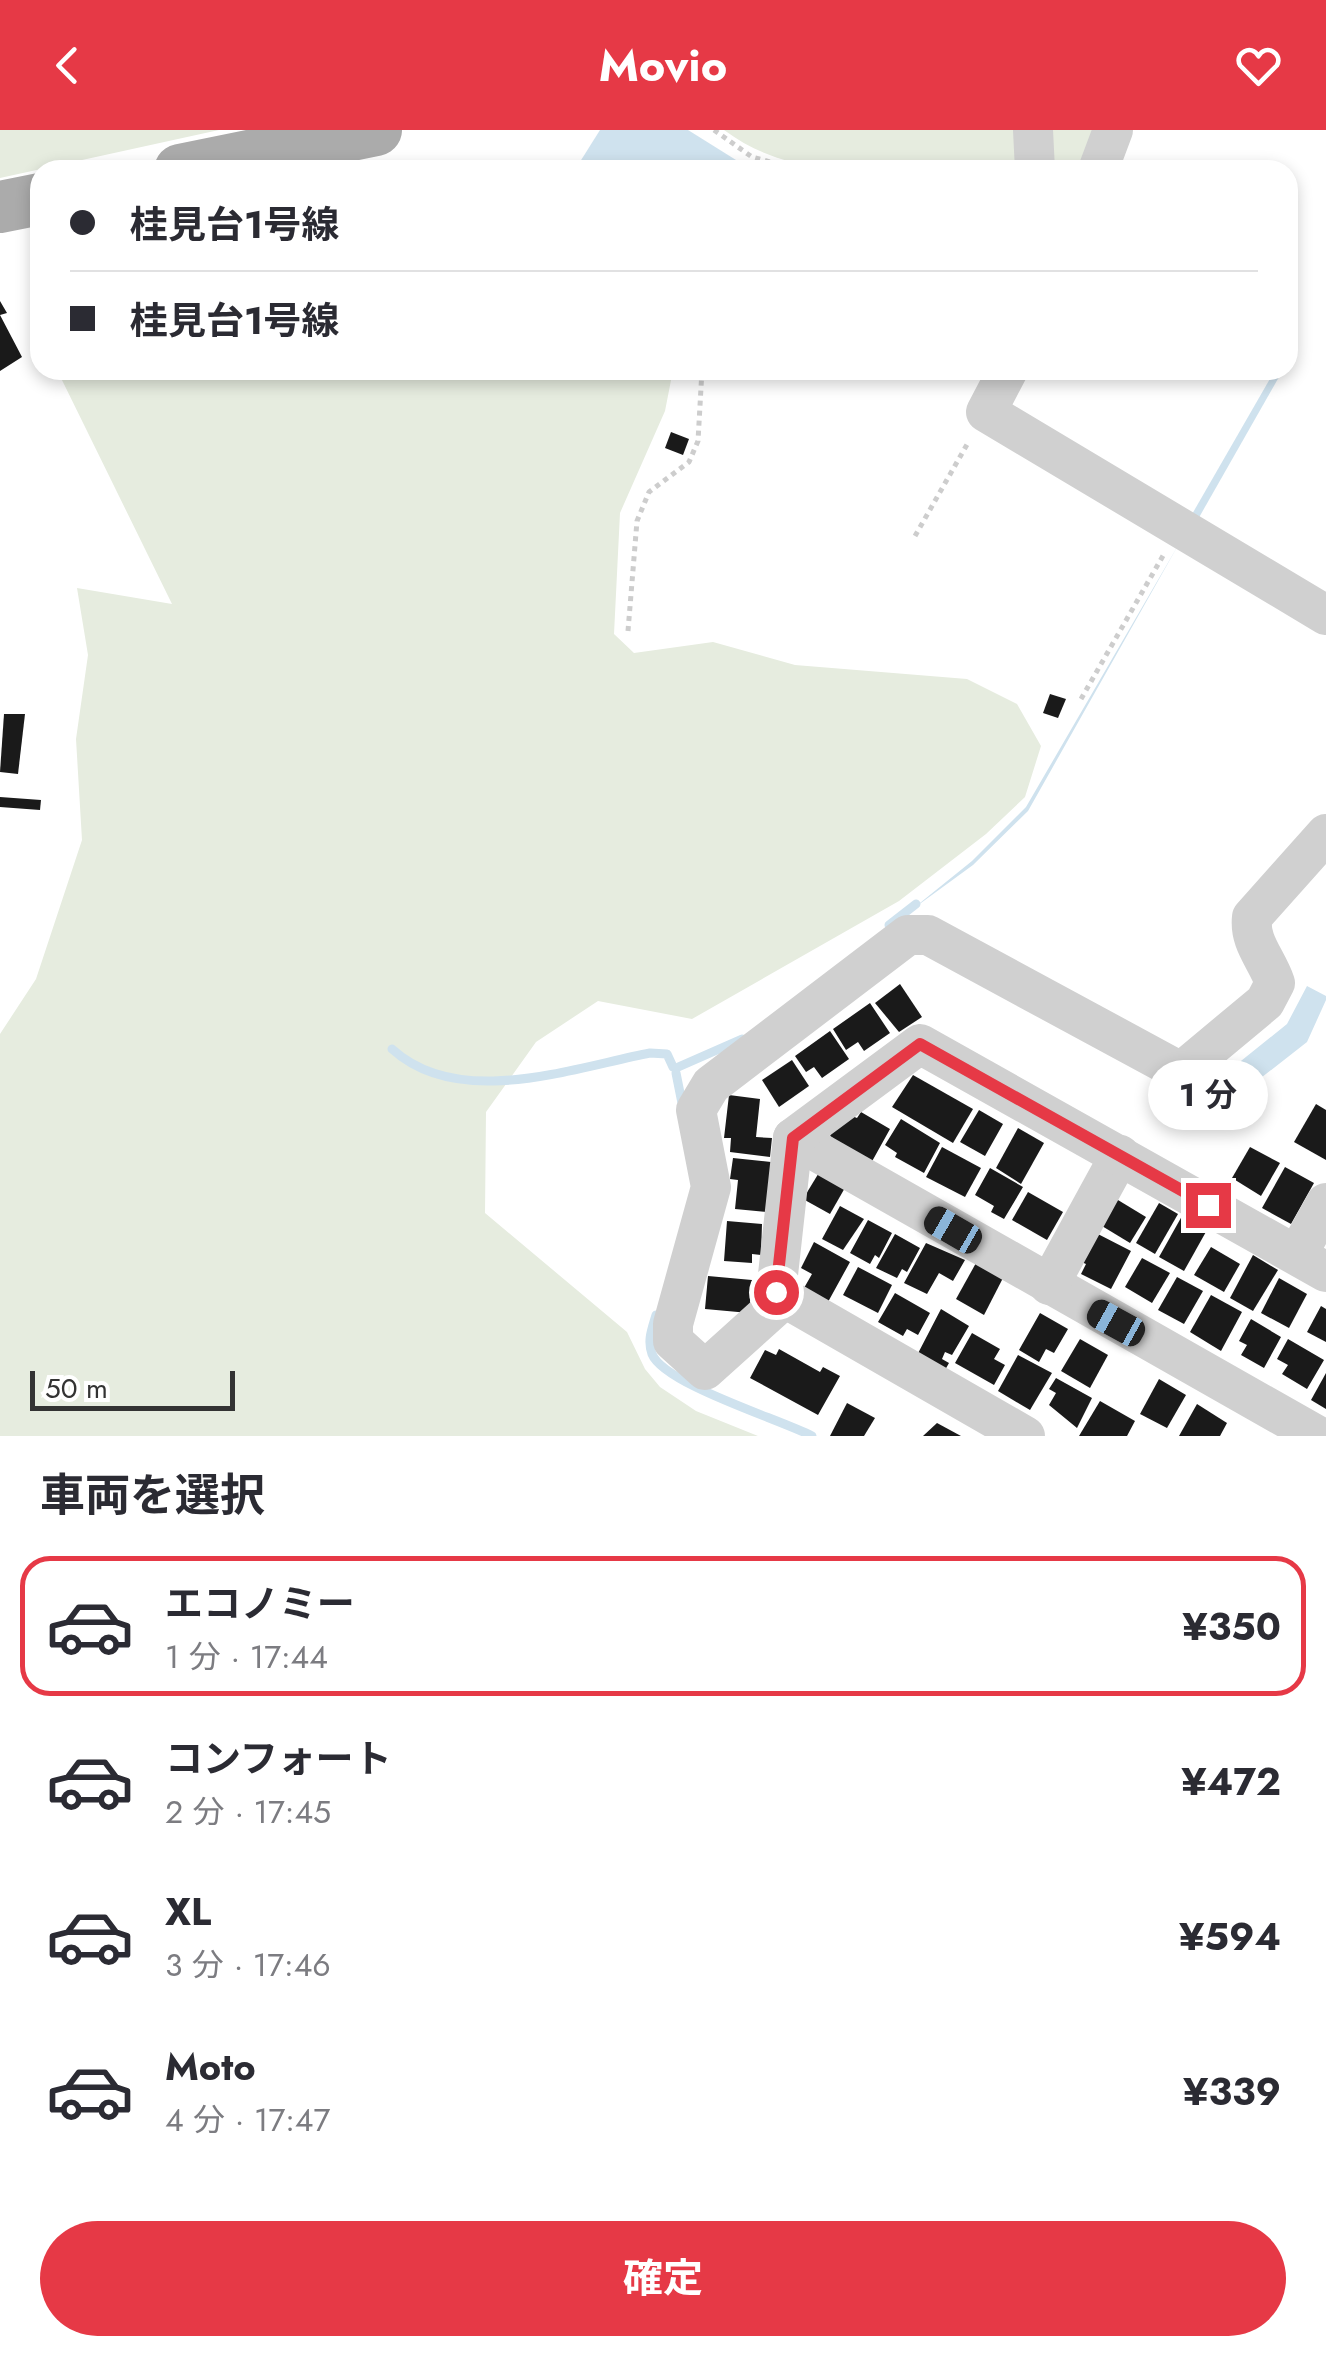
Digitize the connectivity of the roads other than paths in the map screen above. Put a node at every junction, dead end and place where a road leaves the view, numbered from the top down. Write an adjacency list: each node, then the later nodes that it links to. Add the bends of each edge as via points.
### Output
1 (376, 130): 4 (main road)
2 (1032, 130): 5 (street)
3 (1113, 130): 6 (street)
4 (229, 160)
5 (1034, 160)
6 (1102, 160)
7 (30, 201): 8 (main road)
8 (0, 207)
9 (1003, 380): 10 (street, via 986,412)
10 (1326, 615)
11 (1326, 834): 17 (street, via 1252,916 1250,932 1275,983 1265,1002 1180,1072 928,935 908,935 710,1085 696,1110 711,1186 673,1341 706,1370)
12 (793, 1138): 13 (street, via 920,1044); 16 (street); 17 (street, via 776,1292)
13 (1120, 1155): 15 (street); 16 (street)
14 (1326, 1203): 15 (street)
15 (1311, 1264)
16 (1048, 1285): 19 (street)
17 (784, 1298): 18 (street)
18 (1024, 1436)
19 (1318, 1436)

